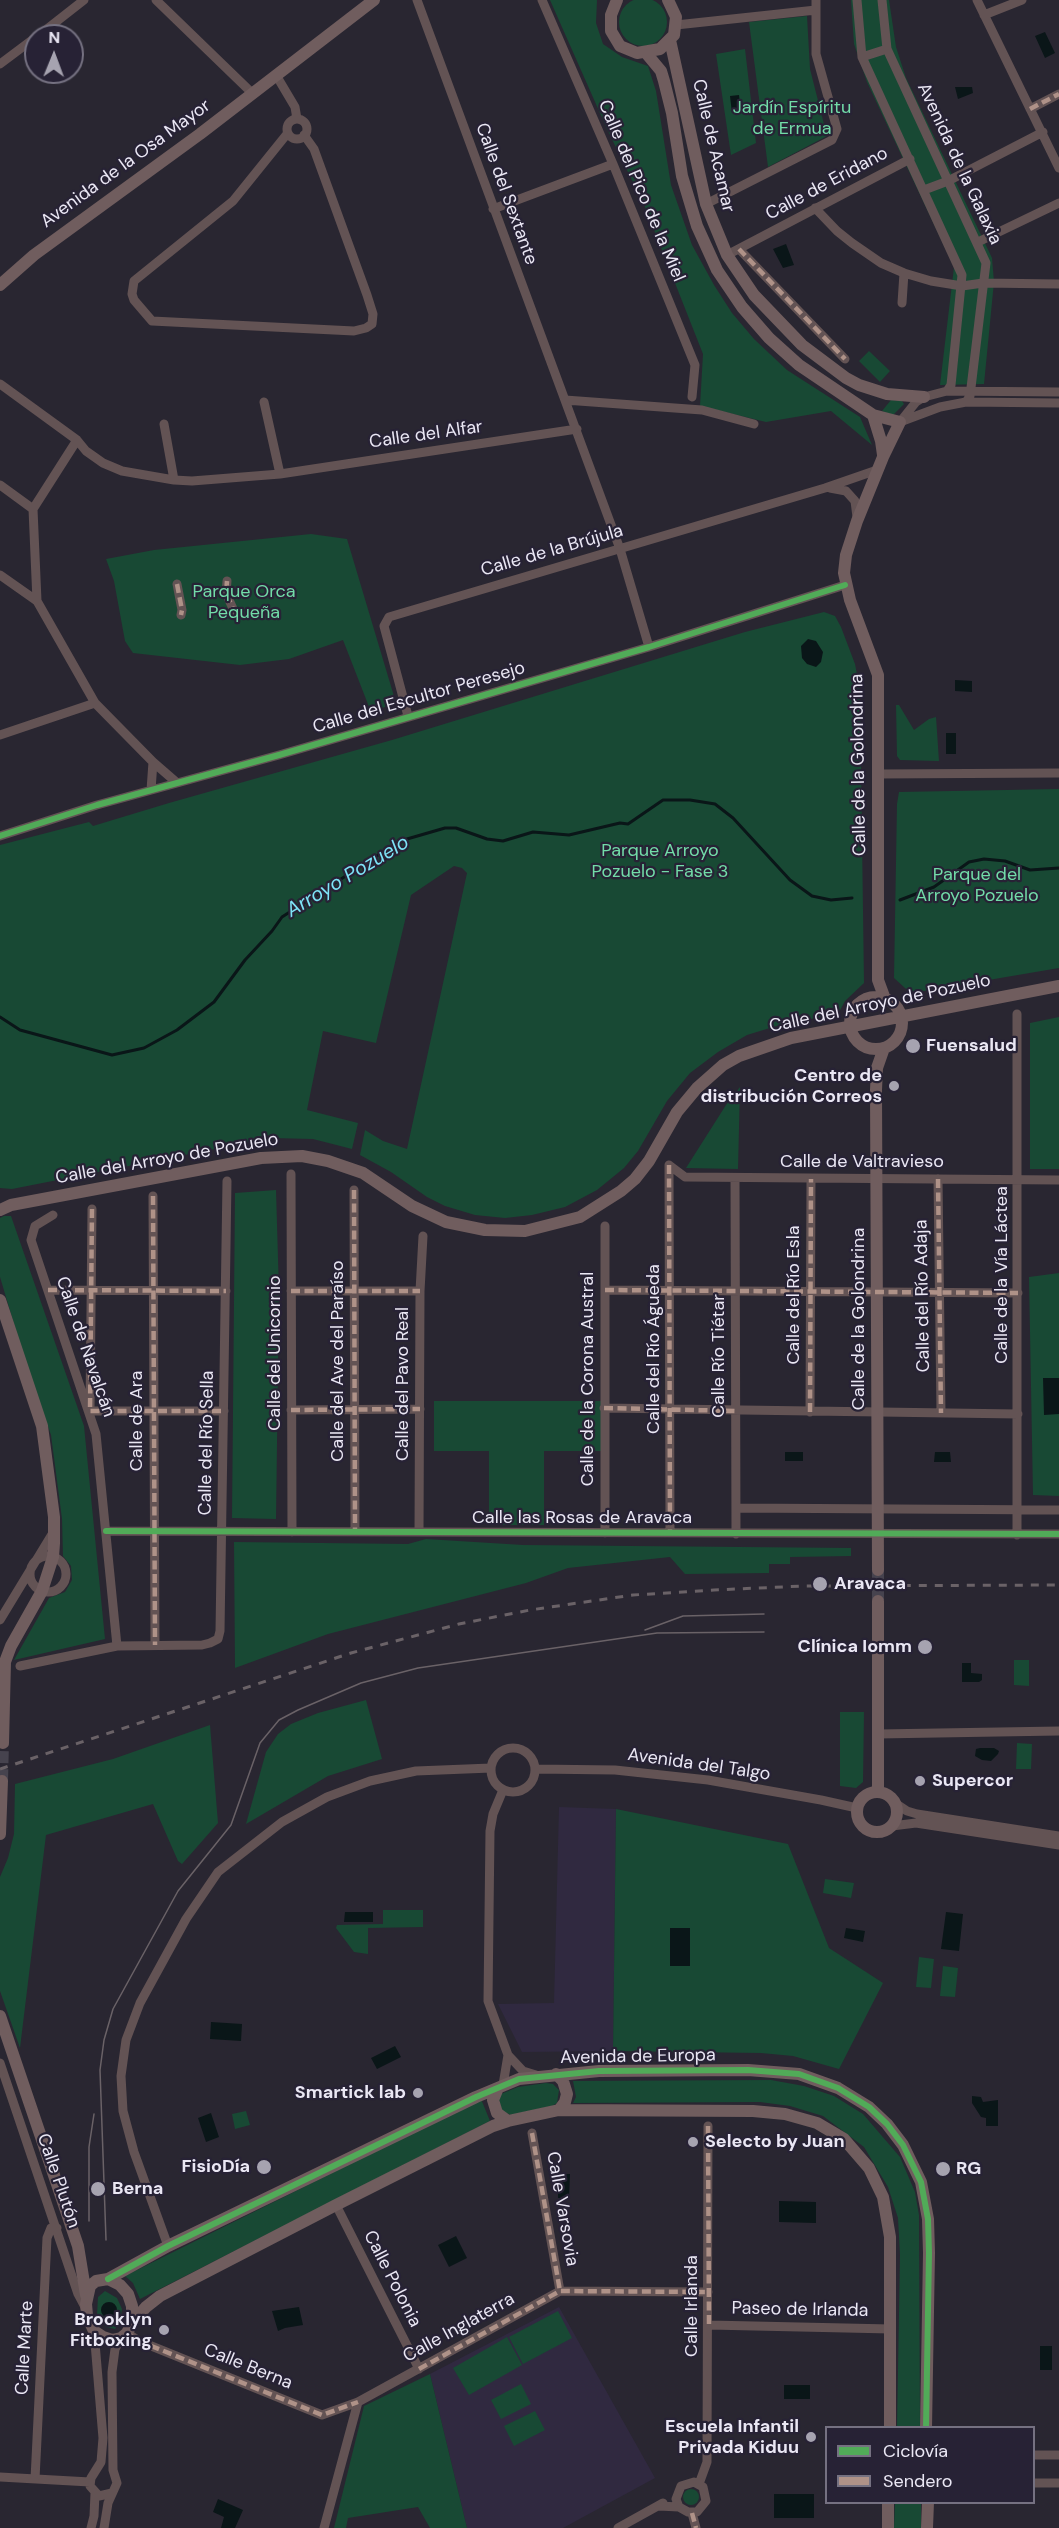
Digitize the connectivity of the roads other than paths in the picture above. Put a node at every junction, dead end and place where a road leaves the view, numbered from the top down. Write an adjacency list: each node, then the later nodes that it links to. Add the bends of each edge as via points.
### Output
1 (84, 0): 14 (street)
2 (156, 0): 23 (street)
3 (374, 0): 22 (street, Avenida de la Osa Mayor)
4 (417, 0): 38 (street, Calle del Sextante)
5 (542, 0): 31 (street, Calle del Pico de la Miel)
6 (857, 0): 20 (street)
7 (882, 0): 18 (street, Avenida de la Galaxia)
8 (977, 0): 13 (street)
9 (1022, 0): 13 (street)
10 (616, 1): 19 (street, via 610,24 614,38 628,51)
11 (673, 3): 15 (street)
12 (816, 5): 15 (street); 36 (street, via 816,54 837,129 832,140)
13 (984, 15): 25 (street)
14 (54, 24)
15 (676, 25): 16 (street)
16 (670, 40): 19 (street, via 660,50); 36 (street, Calle de Acamar)
17 (24, 46): 21 (street)
18 (887, 49): 20 (street); 33 (street, Avenida de la Galaxia)
19 (646, 53): 60 (street, Calle de Acamar, via 661,71 682,176 697,226 717,270 742,307 770,338 800,365)
20 (862, 57): 30 (street)
21 (0, 64)
22 (276, 75): 23 (street, Avenida de la Osa Mayor); 26 (street, via 295,107)
23 (252, 93): 45 (street, Avenida de la Osa Mayor, via 34,255)
24 (1059, 94): 25 (street)
25 (1030, 109): 27 (street)
26 (297, 119): 28 (street, via 288,123); 29 (street, via 306,126)
27 (1042, 132): 32 (street); 33 (street)
28 (287, 134): 29 (street, via 295,139); 29 (street, via 233,201 134,281 134,300 152,321 354,331 372,324 368,295 314,150)
29 (304, 135)
30 (910, 159): 34 (street); 37 (street, Calle de Eridano)
31 (613, 164): 38 (street); 53 (street, Calle del Pico de la Miel, via 695,365)
32 (1059, 168)
33 (948, 181): 34 (street); 39 (street, Avenida de la Galaxia)
34 (924, 190): 46 (street, via 962,275)
35 (1059, 203): 39 (street)
36 (706, 204): 41 (street, Calle de Acamar)
37 (815, 208): 40 (street, Calle de Eridano); 42 (street, via 852,243)
38 (493, 209): 55 (street, Calle del Sextante)
39 (978, 242): 43 (street, Avenida de la Galaxia, via 986,263)
40 (739, 249): 41 (street, Calle de Eridano); 48 (street)
41 (727, 255): 56 (street, Calle de Acamar, via 753,295 802,345 859,386)
42 (904, 273): 46 (street); 47 (street)
43 (983, 283): 44 (street); 46 (street); 50 (street, Avenida de la Galaxia)
44 (1059, 284)
45 (0, 285)
46 (962, 286): 51 (street, via 951,385)
47 (902, 303)
48 (845, 359)
49 (0, 384): 65 (street, Calle del Alfar)
50 (971, 390): 51 (street); 52 (street); 58 (street, Avenida de la Galaxia)
51 (947, 391): 54 (street)
52 (1059, 392)
53 (692, 397)
54 (924, 397): 56 (street, Calle de Acamar)
55 (565, 400): 63 (street, via 702,410); 64 (street, Calle del Sextante)
56 (910, 401): 61 (street, Calle de la Golondrina)
57 (264, 402): 68 (street)
58 (966, 402): 59 (street); 61 (street)
59 (1059, 403)
60 (873, 416): 61 (street, Calle de Acamar); 66 (street)
61 (902, 421): 66 (street, Calle de la Golondrina)
62 (164, 424): 69 (street)
63 (754, 424)
64 (577, 429): 68 (street, Calle del Alfar); 74 (street, Calle del Sextante)
65 (77, 440): 69 (street, Calle del Alfar, via 86,452 122,471); 72 (street)
66 (883, 456): 67 (street, Calle de la Golondrina)
67 (877, 470): 71 (street, Calle de la Brújula); 73 (street, Calle de la Golondrina)
68 (280, 474): 69 (street, Calle del Alfar)
69 (174, 480)
70 (0, 485): 72 (street)
71 (825, 488): 73 (street, via 846,491 855,501); 74 (street, Calle de la Brújula)
72 (33, 509): 79 (street)
73 (857, 521): 78 (street, Calle de la Golondrina, via 846,555)
74 (620, 549): 82 (street, Calle del Sextante); 84 (street, Calle de la Brújula, via 389,617 384,626)
75 (0, 575): 79 (street)
76 (227, 581): 80 (street, via 226,592)
77 (177, 584): 81 (street)
78 (845, 585): 82 (street, Calle del Escultor Peresejo); 88 (street, Calle de la Golondrina, via 878,675)
79 (37, 601): 83 (street)
80 (234, 611)
81 (181, 615)
82 (649, 647): 84 (street, Calle del Escultor Peresejo)
83 (95, 703): 85 (street); 86 (street)
84 (408, 716): 89 (street, Calle del Escultor Peresejo)
85 (0, 735)
86 (153, 762): 89 (street); 90 (street)
87 (1059, 773): 88 (street)
88 (879, 774): 92 (street, Calle de la Golondrina)
89 (176, 783): 90 (street, Calle del Escultor Peresejo)
90 (151, 790): 91 (street, Calle del Escultor Peresejo)
91 (0, 836)
92 (878, 980): 94 (street, Calle de la Golondrina); 95 (street, Calle de la Golondrina)
93 (1059, 986): 97 (street, Calle del Arroyo de Pozuelo)
94 (867, 999): 95 (street); 98 (street, Calle de la Golondrina, via 854,1010)
95 (885, 999): 97 (street)
96 (1017, 1014): 108 (street, Calle de la Vía Láctea)
97 (901, 1017): 98 (street, Calle del Arroyo de Pozuelo); 100 (street, Calle de la Golondrina, via 898,1037)
98 (850, 1027): 99 (street, Calle de la Golondrina, via 856,1040); 113 (street, Calle del Arroyo de Pozuelo, via 766,1045 723,1065 687,1099 649,1161 621,1191 580,1217 525,1231 485,1230 446,1222 412,1206 363,1173 302,1156 261,1158)
99 (868, 1048): 100 (street); 101 (street, Calle de la Golondrina)
100 (884, 1048): 101 (street, Calle de la Golondrina)
101 (876, 1068): 106 (street, Calle de la Golondrina)
102 (669, 1165): 104 (street, Calle de Valtravieso, via 685,1177); 121 (street, Calle del Río Águeda)
103 (291, 1174): 123 (street, Calle del Unicornio)
104 (735, 1178): 105 (street, Calle de Valtravieso); 126 (street, Calle Río Tiétar)
105 (811, 1179): 106 (street, Calle de Valtravieso); 128 (street, Calle del Río Esla)
106 (877, 1179): 107 (street, Calle de Valtravieso); 129 (street, Calle de la Golondrina)
107 (938, 1179): 108 (street, Calle de Valtravieso); 130 (street, Calle del Río Adaja)
108 (1018, 1179): 109 (street, Calle de Valtravieso); 131 (street, Calle de la Vía Láctea)
109 (1059, 1180)
110 (227, 1181): 127 (street, Calle del Río Sella)
111 (354, 1190): 124 (street, Calle del Ave del Paraíso)
112 (153, 1196): 122 (street, Calle de Ara)
113 (4, 1206)
114 (92, 1209): 119 (street)
115 (53, 1215): 118 (street, Calle de Navalcán, via 35,1226 31,1240)
116 (605, 1226): 120 (street, Calle de la Corona Austral)
117 (423, 1236): 125 (street, Calle del Pavo Real)
118 (48, 1290): 119 (street); 141 (street, Calle de Navalcán)
119 (91, 1290): 122 (street); 141 (street)
120 (605, 1290): 121 (street); 133 (street, Calle de la Corona Austral)
121 (671, 1290): 126 (street); 136 (street, Calle del Río Águeda)
122 (153, 1291): 127 (street); 138 (street, Calle de Ara)
123 (291, 1291): 124 (street); 137 (street, Calle del Unicornio)
124 (355, 1291): 125 (street); 134 (street, Calle del Ave del Paraíso)
125 (420, 1291): 135 (street, Calle del Pavo Real)
126 (735, 1291): 128 (street); 140 (street, Calle Río Tiétar)
127 (226, 1292): 139 (street, Calle del Río Sella)
128 (810, 1292): 129 (street); 142 (street, Calle del Río Esla)
129 (877, 1292): 130 (street); 143 (street, Calle de la Golondrina)
130 (939, 1293): 131 (street); 144 (street, Calle del Río Adaja)
131 (1018, 1293): 145 (street, Calle de la Vía Láctea)
132 (0, 1300): 150 (street, via 42,1426)
133 (604, 1408): 136 (street); 157 (street, Calle de la Corona Austral)
134 (355, 1409): 135 (street); 137 (street); 155 (street, Calle del Ave del Paraíso)
135 (420, 1409): 156 (street, Calle del Pavo Real)
136 (671, 1409): 140 (street); 158 (street, Calle del Río Águeda)
137 (291, 1410): 154 (street, Calle del Unicornio)
138 (154, 1411): 139 (street); 141 (street); 152 (street, Calle de Ara)
139 (224, 1411): 153 (street, Calle del Río Sella)
140 (736, 1411): 142 (street); 146 (street, Calle Río Tiétar)
141 (90, 1412): 151 (street, Calle de Navalcán, via 96,1434)
142 (810, 1412): 143 (street)
143 (877, 1413): 144 (street); 147 (street, Calle de la Golondrina)
144 (941, 1413): 145 (street)
145 (1017, 1414): 148 (street, Calle de la Vía Láctea)
146 (736, 1508): 147 (street); 159 (street, Calle Río Tiétar)
147 (877, 1509): 148 (street); 161 (street, Calle de la Golondrina)
148 (1017, 1510): 149 (street); 162 (street, Calle de la Vía Láctea)
149 (1059, 1510)
150 (54, 1531): 163 (street); 164 (street)
151 (106, 1532): 152 (street, Calle las Rosas de Aravaca); 169 (street, Calle de Navalcán)
152 (154, 1532): 153 (street, Calle las Rosas de Aravaca); 170 (street, Calle de Ara)
153 (222, 1532): 154 (street, Calle las Rosas de Aravaca); 170 (street, Calle del Río Sella, via 218,1638 202,1645)
154 (292, 1532): 155 (street, Calle las Rosas de Aravaca)
155 (355, 1532): 156 (street, Calle las Rosas de Aravaca)
156 (419, 1533): 157 (street, Calle las Rosas de Aravaca)
157 (604, 1533): 158 (street, Calle las Rosas de Aravaca)
158 (670, 1533): 159 (street, Calle las Rosas de Aravaca)
159 (736, 1534): 161 (street, Calle las Rosas de Aravaca)
160 (1059, 1534): 162 (street, Calle las Rosas de Aravaca)
161 (877, 1535): 162 (street, Calle las Rosas de Aravaca); 165 (street, Calle de la Golondrina)
162 (1017, 1535)
163 (53, 1557): 164 (street, via 45,1556); 166 (street); 166 (street, via 63,1564 66,1579 59,1589)
164 (33, 1563): 166 (street, via 31,1578); 168 (street)
165 (878, 1570)
166 (42, 1591): 174 (street, via 5,1662)
167 (878, 1601): 173 (street)
168 (0, 1620)
169 (117, 1646): 170 (street, Calle del Río Sella); 171 (street, Calle del Río Sella)
170 (155, 1646)
171 (20, 1666)
172 (1059, 1731): 173 (street)
173 (878, 1734): 179 (street)
174 (3, 1743)
175 (490, 1768): 176 (street, via 496,1755 515,1747 532,1757); 178 (street, via 493,1781); 199 (street, via 416,1771 370,1781 327,1797 282,1822 218,1872 186,1919 140,2002 126,2040 121,2076 123,2111 134,2152)
176 (536, 1769): 178 (street, via 532,1782 522,1791); 181 (street, Avenida del Talgo, via 615,1770 708,1780)
177 (2, 1781): 183 (street)
178 (503, 1790): 187 (street, via 490,1831 488,2001)
179 (878, 1792): 180 (street); 181 (street, via 865,1796)
180 (895, 1803): 182 (street, via 897,1815); 184 (street, via 907,1812)
181 (857, 1809): 182 (street, via 866,1830 880,1833)
182 (892, 1826): 185 (street, via 916,1823)
183 (0, 1834)
184 (1059, 1836)
185 (1059, 1845)
186 (0, 2016): 198 (street)
187 (508, 2055): 190 (street, via 523,2071); 191 (street)
188 (0, 2063): 197 (street, Calle Plutón)
189 (556, 2074): 190 (street, Avenida de Europa); 192 (street, Avenida de Europa, via 567,2094); 212 (street, Avenida de Europa, via 748,2070 799,2074 838,2088 869,2107 903,2145 921,2182 928,2219)
190 (537, 2076): 191 (street, Avenida de Europa)
191 (500, 2086): 193 (street, via 493,2100 497,2113); 199 (street, Avenida de Europa)
192 (559, 2110): 193 (street); 206 (street, via 769,2112 803,2118 834,2131 863,2158 883,2197 890,2237)
193 (508, 2121): 196 (street)
194 (708, 2126): 202 (street, Calle Irlanda)
195 (532, 2133): 201 (street, Calle Varsovia)
196 (336, 2205): 208 (street, via 160,2296); 209 (street, Calle Polonia)
197 (57, 2228): 204 (street, Calle Plutón); 218 (street, Calle Marte, via 51,2228 47,2238)
198 (78, 2246): 200 (street, via 88,2266); 203 (street)
199 (168, 2246): 200 (street, Avenida de Europa)
200 (106, 2279): 203 (street, via 93,2283); 208 (street, via 120,2284 128,2294 132,2306)
201 (560, 2291): 202 (street, Calle Inglaterra); 209 (street, Calle Inglaterra)
202 (708, 2292): 205 (street, Calle Irlanda)
203 (86, 2295): 204 (street)
204 (86, 2309): 207 (street)
205 (709, 2325): 206 (street, Paseo de Irlanda); 222 (street, Calle Irlanda, via 706,2462)
206 (891, 2329): 211 (street)
207 (94, 2331): 208 (street, via 108,2339); 215 (street, via 103,2438)
208 (126, 2331): 210 (street, Calle Berna, via 139,2341 322,2415); 216 (street, via 115,2349 112,2372)
209 (419, 2369): 210 (street, Calle Inglaterra)
210 (358, 2402): 233 (street)
211 (890, 2426)
212 (926, 2426)
213 (1035, 2455): 214 (street)
214 (1059, 2455)
215 (96, 2472): 216 (street, via 104,2469); 219 (street)
216 (114, 2475): 224 (street, via 116,2486)
217 (0, 2477): 218 (street)
218 (35, 2479): 219 (street)
219 (90, 2482): 223 (street)
220 (1035, 2483): 221 (street)
221 (1059, 2483)
222 (699, 2484): 225 (street, via 685,2483); 230 (street, via 706,2500 701,2509)
223 (95, 2493): 224 (street); 231 (street)
224 (112, 2493): 232 (street)
225 (676, 2494): 228 (street); 229 (street)
226 (888, 2504): 236 (street)
227 (928, 2504): 237 (street)
228 (659, 2506): 229 (street); 234 (street)
229 (679, 2507): 230 (street)
230 (692, 2513): 235 (street)
231 (91, 2528)
232 (104, 2528)
233 (324, 2528)
234 (618, 2528)
235 (696, 2528)
236 (888, 2528)
237 (927, 2528)

